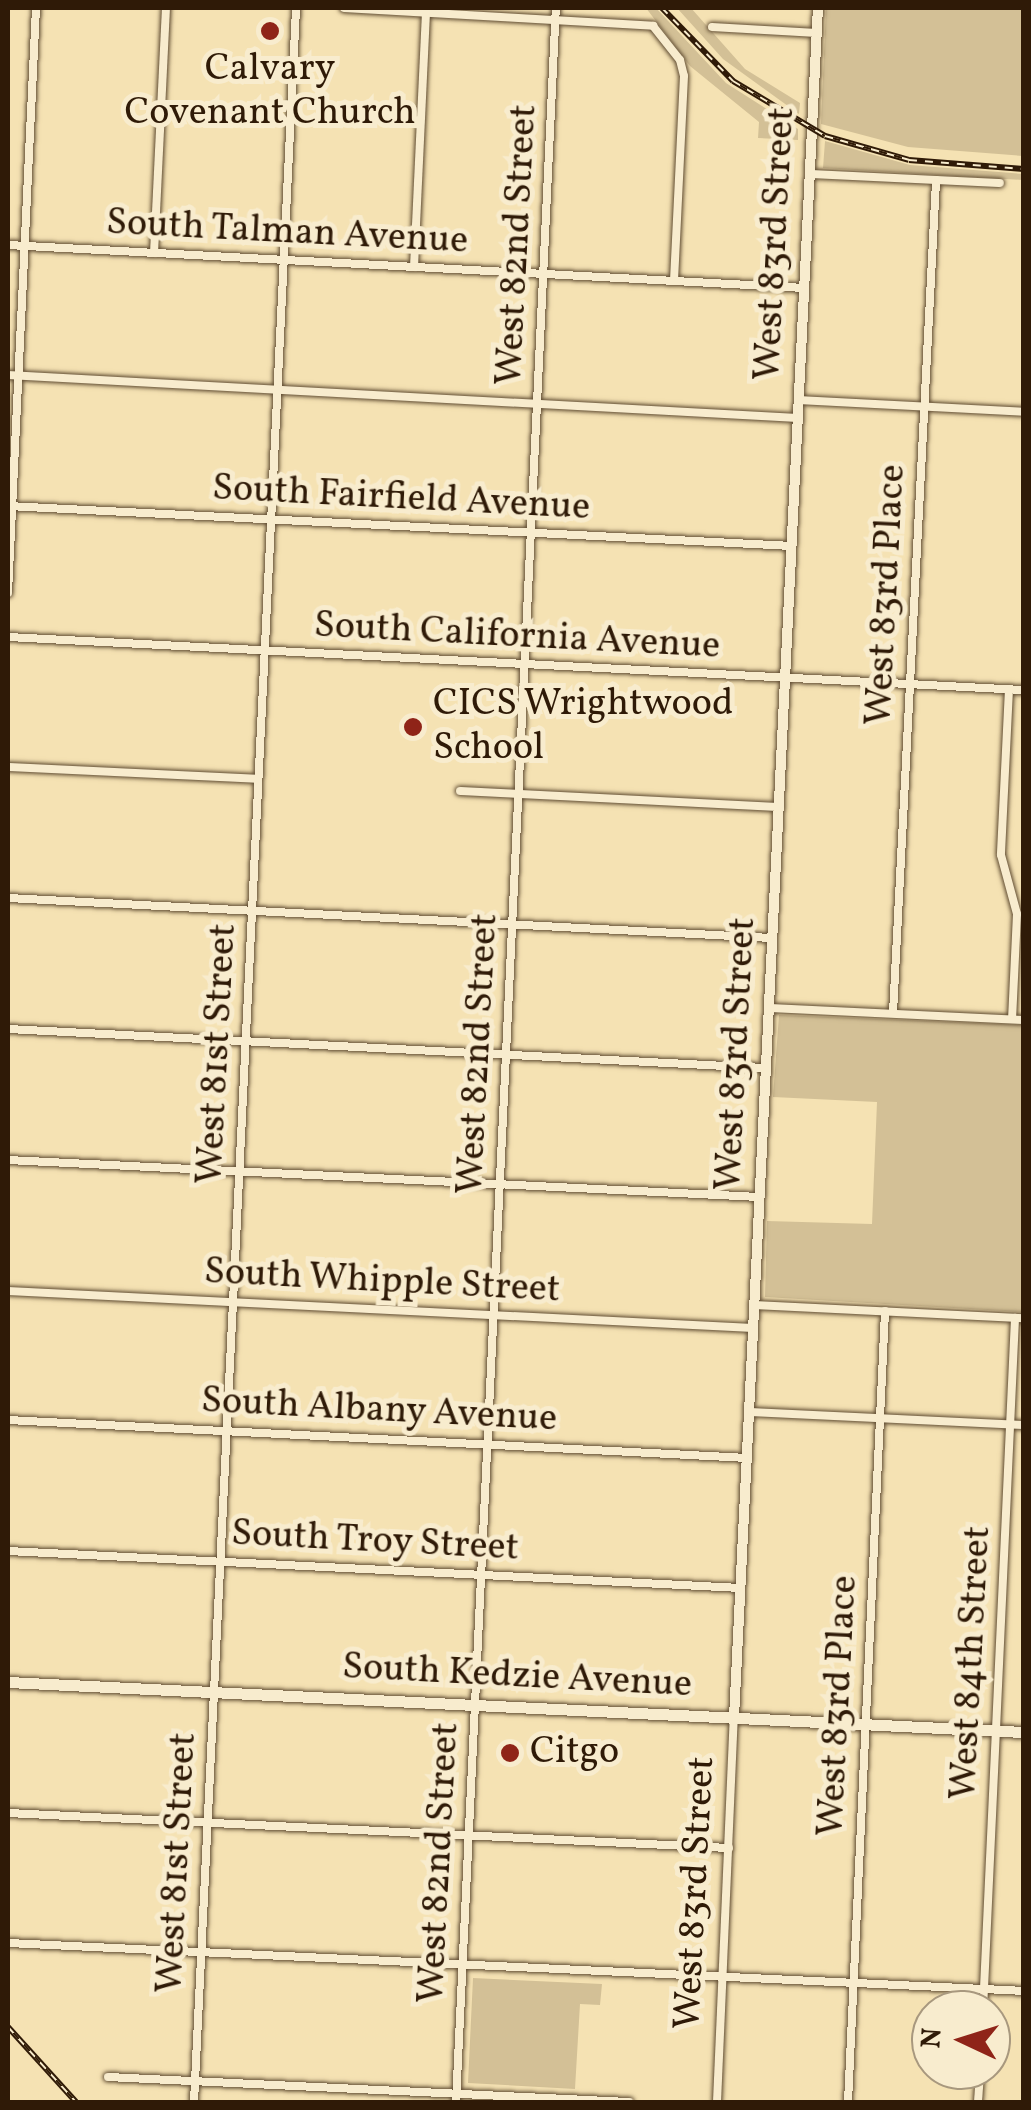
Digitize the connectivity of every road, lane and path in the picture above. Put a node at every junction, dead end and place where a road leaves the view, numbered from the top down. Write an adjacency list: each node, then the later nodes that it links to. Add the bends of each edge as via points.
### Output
1 (36, 8): 15 (street)
2 (166, 8): 16 (street)
3 (296, 8): 17 (street, West 81st Street)
4 (344, 8): 7 (street)
5 (556, 8): 8 (street, West 82nd Street)
6 (818, 8): 10 (street, West 83rd Street)
7 (426, 12): 8 (street); 18 (street)
8 (556, 18): 19 (street, West 82nd Street); 20 (street, via 649,24 682,64)
9 (712, 27): 10 (street)
10 (817, 33): 11 (street, West 83rd Street)
11 (810, 174): 12 (street); 21 (street, West 83rd Street)
12 (936, 180): 13 (street); 27 (street, West 83rd Place)
13 (1000, 183)
14 (8, 245): 15 (street, South Talman Avenue)
15 (24, 246): 16 (street, South Talman Avenue); 23 (street)
16 (154, 253): 17 (street, South Talman Avenue)
17 (284, 260): 18 (street, South Talman Avenue); 24 (street, West 81st Street)
18 (414, 267): 19 (street, South Talman Avenue)
19 (544, 274): 20 (street, South Talman Avenue); 26 (street, West 82nd Street)
20 (674, 281): 21 (street, South Talman Avenue)
21 (804, 288): 25 (street, West 83rd Street)
22 (8, 375): 23 (street)
23 (18, 376): 24 (street); 30 (street)
24 (277, 390): 26 (street); 31 (street, West 81st Street)
25 (798, 400): 27 (street); 29 (street, West 83rd Street)
26 (538, 404): 29 (street); 32 (street, West 82nd Street)
27 (926, 406): 28 (street); 39 (street, West 83rd Place)
28 (1024, 412)
29 (798, 418): 33 (street, West 83rd Street)
30 (10, 506): 31 (street, South Fairfield Avenue); 34 (street)
31 (272, 520): 32 (street, South Fairfield Avenue); 36 (street, West 81st Street)
32 (532, 533): 33 (street, South Fairfield Avenue); 37 (street, West 82nd Street)
33 (791, 546): 38 (street, West 83rd Street)
34 (8, 593)
35 (8, 638): 36 (street, South California Avenue)
36 (265, 651): 37 (street, South California Avenue); 43 (street, West 81st Street)
37 (525, 664): 38 (street, South California Avenue); 45 (street, West 82nd Street)
38 (785, 678): 39 (street, South California Avenue); 46 (street, West 83rd Street)
39 (911, 684): 40 (street, South California Avenue); 52 (street, West 83rd Place)
40 (1009, 690): 41 (street, South California Avenue); 53 (street, via 1001,855 1017,914)
41 (1024, 690)
42 (8, 767): 43 (street)
43 (258, 779): 48 (street, West 81st Street)
44 (460, 792): 45 (street)
45 (518, 794): 46 (street); 49 (street, West 82nd Street)
46 (779, 807): 50 (street, West 83rd Street)
47 (8, 898): 48 (street)
48 (252, 911): 49 (street); 56 (street, West 81st Street)
49 (512, 924): 50 (street); 57 (street, West 82nd Street)
50 (772, 938): 51 (street, West 83rd Street)
51 (769, 1008): 52 (street); 58 (street, West 83rd Street)
52 (893, 1013): 53 (street)
53 (1012, 1019): 54 (street)
54 (1024, 1020)
55 (8, 1029): 56 (street)
56 (246, 1041): 57 (street); 60 (street, West 81st Street)
57 (507, 1054): 58 (street); 61 (street, West 82nd Street)
58 (766, 1068): 62 (street, West 83rd Street)
59 (8, 1160): 60 (street)
60 (239, 1171): 61 (street); 64 (street, West 81st Street)
61 (500, 1184): 62 (street); 67 (street, West 82nd Street)
62 (760, 1197): 65 (street, West 83rd Street)
63 (8, 1291): 64 (street, South Whipple Street)
64 (234, 1302): 67 (street, South Whipple Street); 75 (street, West 81st Street)
65 (754, 1305): 66 (street); 69 (street, West 83rd Street)
66 (885, 1311): 68 (street); 71 (street, West 83rd Place)
67 (494, 1315): 69 (street, South Whipple Street); 76 (street, West 82nd Street)
68 (1019, 1318): 73 (street, West 84th Street)
69 (753, 1328): 70 (street, West 83rd Street)
70 (749, 1412): 71 (street); 77 (street, West 83rd Street)
71 (880, 1418): 73 (street); 86 (street, West 83rd Place)
72 (8, 1420): 75 (street, South Albany Avenue)
73 (1010, 1424): 74 (street); 87 (street, West 84th Street)
74 (1024, 1425)
75 (228, 1430): 76 (street, South Albany Avenue); 79 (street, West 81st Street)
76 (488, 1444): 77 (street, South Albany Avenue); 80 (street, West 82nd Street)
77 (747, 1458): 81 (street, West 83rd Street)
78 (8, 1551): 79 (street, South Troy Street)
79 (220, 1562): 80 (street, South Troy Street); 83 (street, West 81st Street)
80 (481, 1574): 81 (street, South Troy Street); 84 (street, West 82nd Street)
81 (740, 1588): 85 (street, West 83rd Street)
82 (8, 1682): 83 (main road, South Kedzie Avenue)
83 (214, 1692): 84 (main road, South Kedzie Avenue); 90 (street, West 81st Street)
84 (475, 1705): 85 (main road, South Kedzie Avenue); 91 (street, West 82nd Street)
85 (734, 1718): 86 (main road, South Kedzie Avenue); 92 (street, West 83rd Street)
86 (866, 1724): 87 (main road, South Kedzie Avenue); 97 (street, West 83rd Place)
87 (996, 1730): 88 (main road, South Kedzie Avenue); 98 (street, West 84th Street)
88 (1024, 1732)
89 (8, 1813): 90 (street)
90 (208, 1822): 91 (street); 94 (street, West 81st Street)
91 (469, 1834): 92 (street); 95 (street, West 82nd Street)
92 (729, 1848): 96 (street, West 83rd Street)
93 (8, 1942): 94 (street)
94 (202, 1952): 95 (street); 100 (street, West 81st Street)
95 (462, 1964): 96 (street); 101 (street, West 82nd Street)
96 (722, 1976): 97 (street); 104 (street, West 83rd Street)
97 (854, 1983): 98 (street); 105 (street, West 83rd Place)
98 (984, 1990)
99 (108, 2076): 100 (street)
100 (196, 2082): 101 (street); 102 (street, West 81st Street)
101 (456, 2099): 103 (street)
102 (194, 2102)
103 (629, 2102)
104 (717, 2102)
105 (848, 2102)

